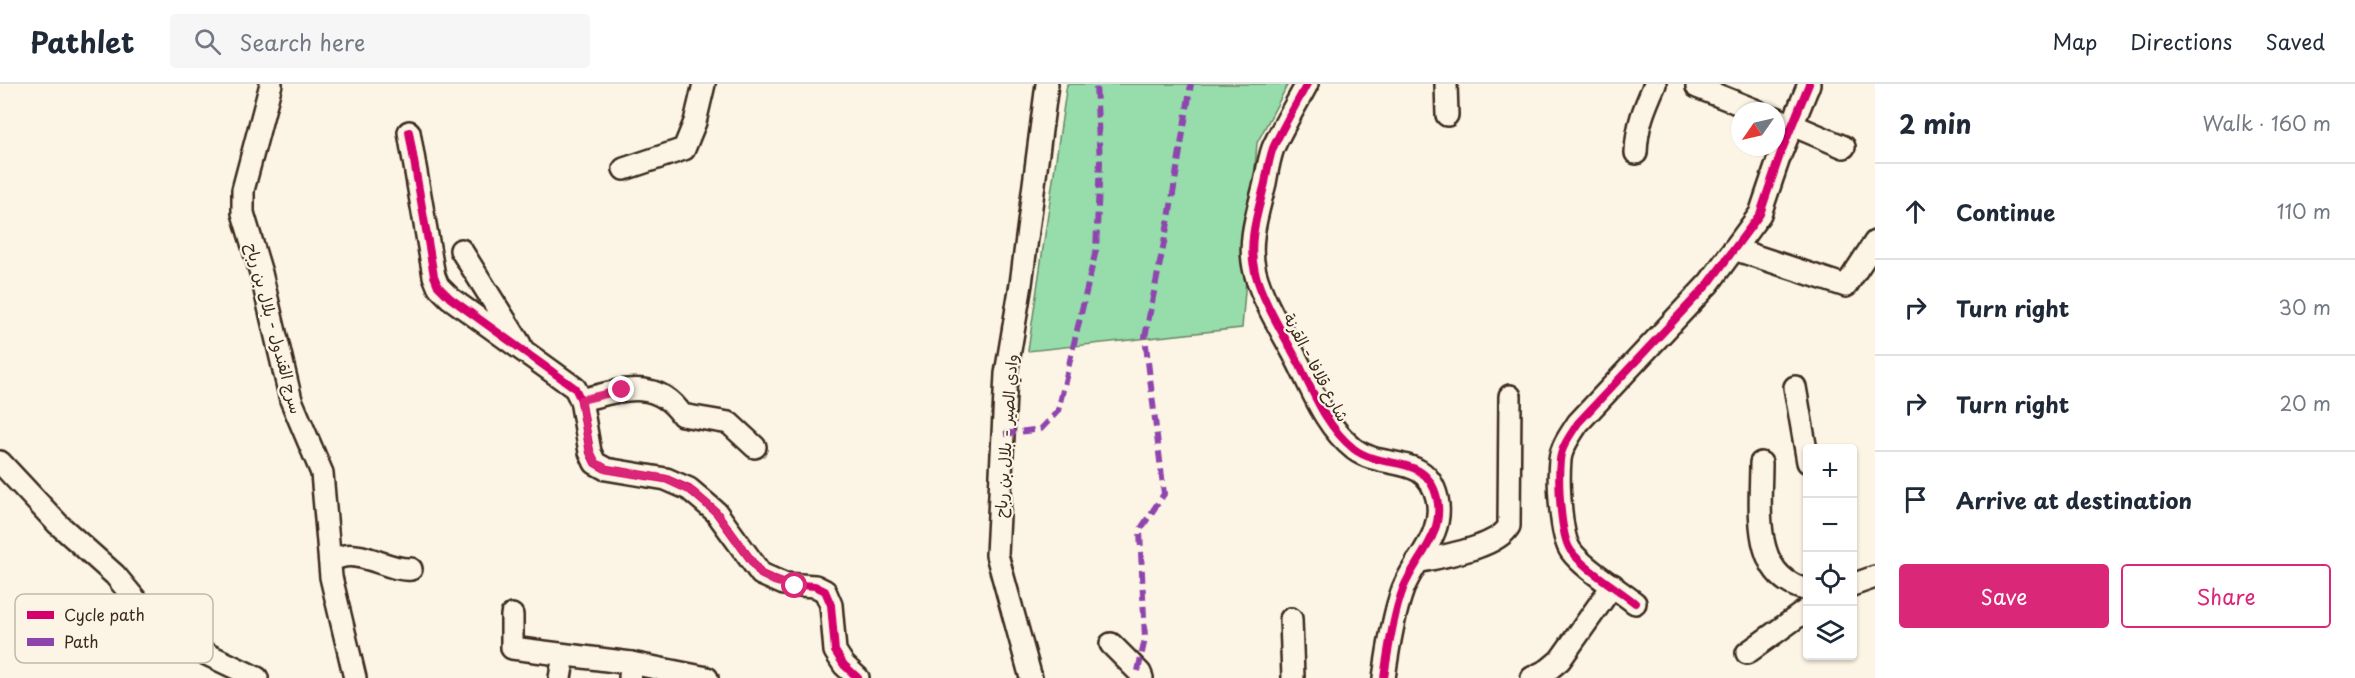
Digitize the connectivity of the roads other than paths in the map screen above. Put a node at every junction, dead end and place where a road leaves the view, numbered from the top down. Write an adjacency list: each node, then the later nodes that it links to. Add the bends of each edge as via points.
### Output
1 (271, 84): 29 (street, سرج القندول - بلال بن رباح, via 242,205 291,400 322,473)
2 (705, 84): 17 (street, via 684,149)
3 (1047, 84): 51 (street, وادي الصير - بلال بن رباح, via 1006,374 997,555)
4 (1308, 84): 30 (street, شارع قلافا - القرنة, via 1272,150 1252,237 1255,273 1335,431 1360,453 1411,466 1429,480 1437,498 1438,519 1432,539)
5 (1446, 84): 10 (street)
6 (1655, 84): 15 (street, via 1636,132)
7 (1809, 84): 11 (street)
8 (1697, 87): 9 (street)
9 (1734, 102)
10 (1447, 115)
11 (1785, 120)
12 (1785, 122): 14 (street)
13 (409, 132): 21 (street, via 438,286)
14 (1844, 147)
15 (1636, 153)
16 (1775, 156): 19 (street, via 1760,214)
17 (624, 169)
18 (1875, 242): 19 (street, via 1846,286)
19 (1734, 249): 34 (street, via 1709,283 1578,423 1560,459 1566,542 1576,558)
20 (461, 250): 21 (street)
21 (525, 352): 24 (street, via 575,388)
22 (1795, 387): 25 (street)
23 (1510, 396): 30 (street, via 1506,533 1492,542)
24 (581, 400): 26 (street, via 635,388 658,393 682,415 729,423); 50 (street, via 590,452 599,466 666,479 689,489 716,512 761,574 784,584 815,586 825,591 831,605 835,651)
25 (1805, 444)
26 (755, 447)
27 (0, 462): 36 (street)
28 (1761, 463): 35 (street, via 1762,535 1767,557 1787,582)
29 (330, 561): 31 (street, via 346,555 401,570); 47 (street, سرج القندول - بلال بن رباح)
30 (1417, 562): 54 (street, شارع قلافا - القرنة, via 1402,592)
31 (411, 569)
32 (1875, 577): 33 (street)
33 (1857, 583)
34 (1613, 585): 37 (street); 55 (street, via 1560,660)
35 (1803, 588)
36 (131, 594)
37 (1635, 603)
38 (1803, 613): 42 (street)
39 (512, 615): 43 (street, via 512,648)
40 (1291, 619): 53 (street)
41 (1111, 644): 52 (street)
42 (1747, 653)
43 (564, 655): 45 (street); 48 (street)
44 (213, 657): 46 (street)
45 (630, 671): 49 (street)
46 (257, 678)
47 (356, 678)
48 (560, 678)
49 (707, 678)
50 (858, 678)
51 (1031, 678)
52 (1142, 678)
53 (1293, 678)
54 (1384, 678)
55 (1532, 678)

